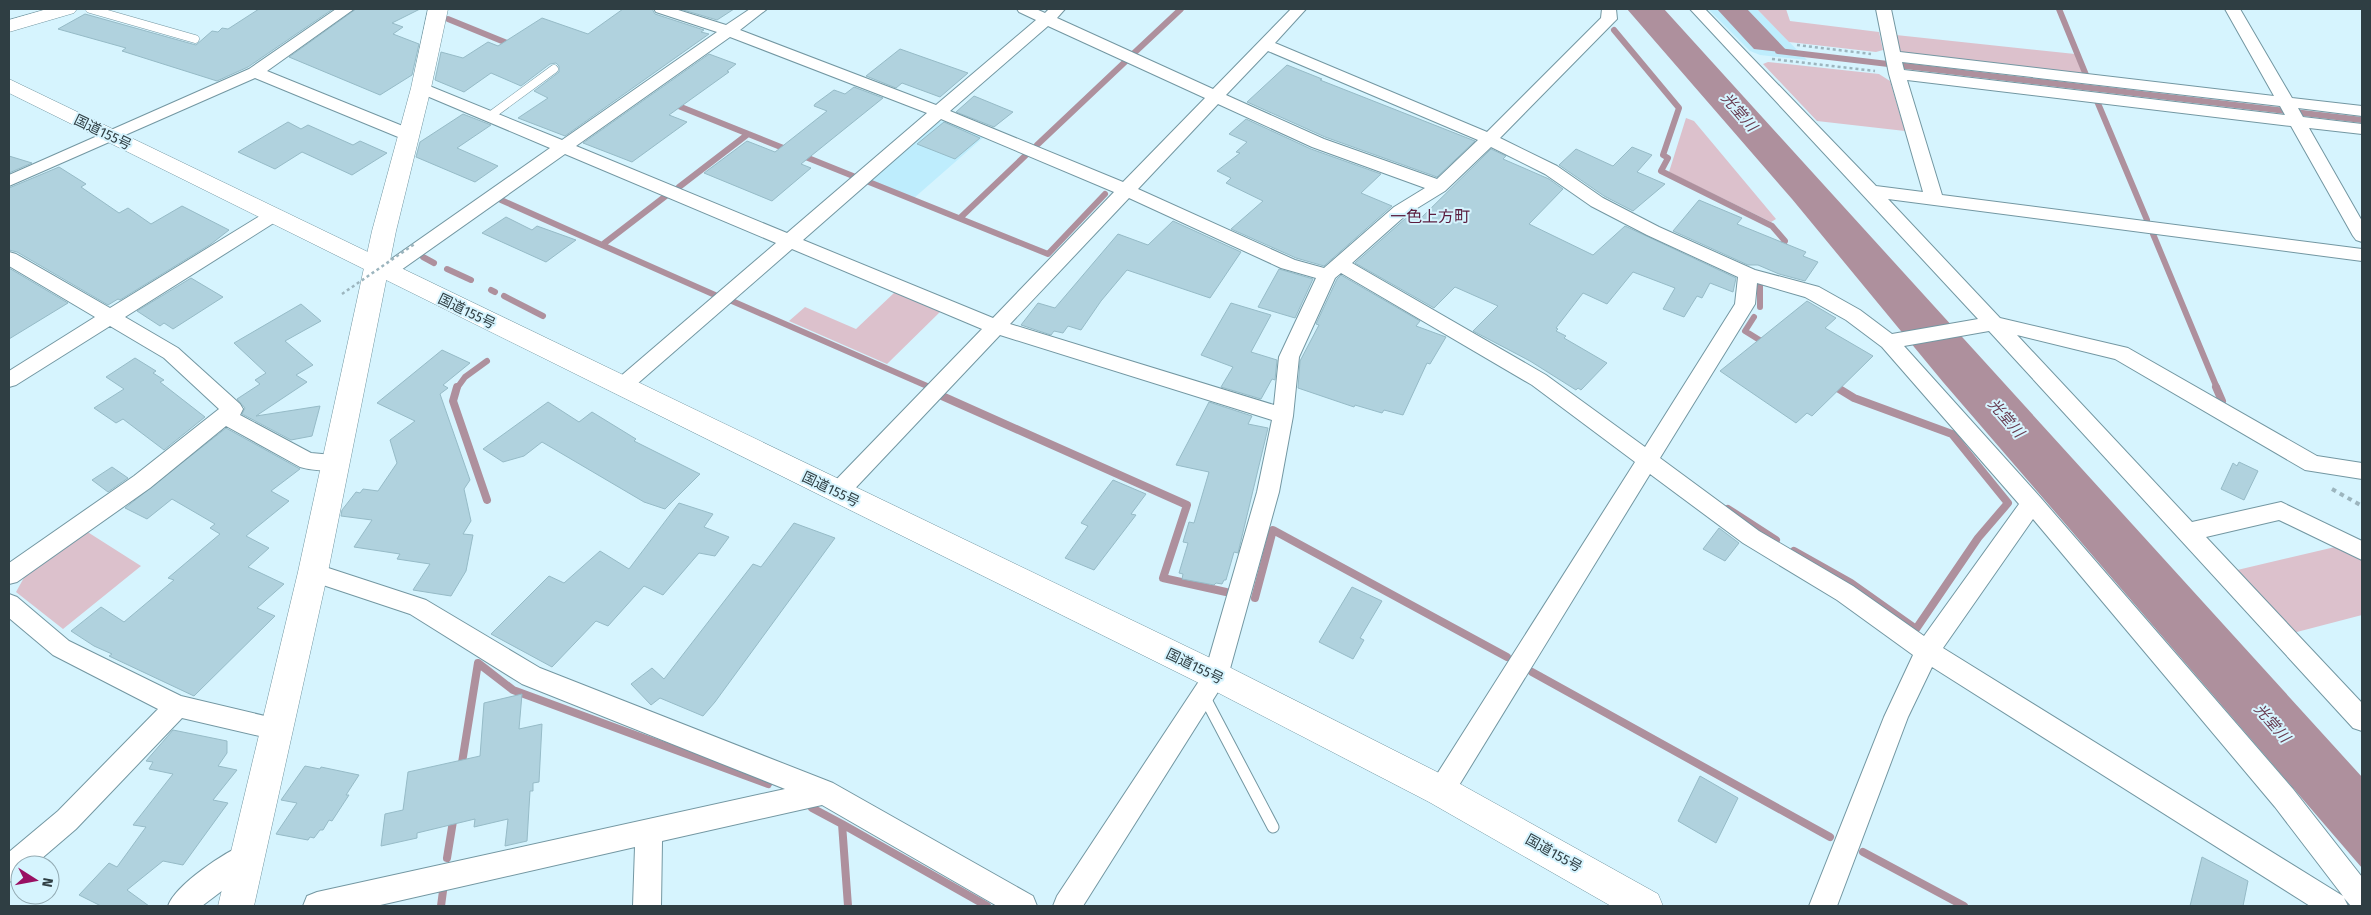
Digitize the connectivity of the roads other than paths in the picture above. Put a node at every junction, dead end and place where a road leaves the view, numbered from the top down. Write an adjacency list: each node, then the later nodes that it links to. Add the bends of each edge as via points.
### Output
1 (67, 9): 14 (main road)
2 (90, 9): 16 (lane)
3 (346, 9): 20 (street)
4 (438, 9): 22 (main road)
5 (760, 9): 15 (street)
6 (1024, 9): 13 (street)
7 (1299, 9): 17 (street)
8 (1609, 9): 31 (street, via 1608,19)
9 (1698, 9): 36 (street)
10 (1882, 9): 18 (street)
11 (2233, 9): 25 (street)
12 (671, 10): 15 (street)
13 (1052, 14): 23 (street); 24 (street)
14 (9, 26)
15 (728, 32): 24 (street); 32 (street)
16 (196, 39)
17 (1265, 44): 23 (street); 31 (street)
18 (1895, 65): 25 (street); 37 (street)
19 (554, 69): 27 (lane)
20 (255, 72): 29 (street); 30 (street)
21 (9, 86): 29 (main road, 国道155号)
22 (421, 88): 27 (street); 30 (main road)
23 (1216, 96): 34 (street, via 1318,143); 35 (street)
24 (939, 112): 35 (street); 40 (street)
25 (2292, 112): 26 (street); 28 (street); 39 (street)
26 (2362, 112)
27 (490, 116): 32 (street)
28 (2362, 129)
29 (110, 135): 33 (street); 38 (main road, 国道155号)
30 (409, 135): 43 (main road)
31 (1490, 139): 34 (street); 45 (street, via 1550,170 1597,202)
32 (564, 147): 40 (street); 43 (street)
33 (9, 181)
34 (1438, 186): 44 (street, via 1400,211)
35 (1126, 190): 44 (street, via 1288,264); 48 (street)
36 (1871, 191): 37 (street); 47 (street)
37 (1934, 199): 41 (street)
38 (274, 215): 43 (main road, 国道155号); 46 (street)
39 (2362, 236)
40 (791, 240): 48 (street); 51 (street)
41 (2362, 255)
42 (9, 258): 46 (street)
43 (382, 269): 51 (main road, 国道155号); 55 (main road)
44 (1333, 270): 53 (street, via 1289,357); 54 (street, via 1539,380)
45 (1748, 274): 49 (street, via 1812,292); 54 (street, via 1745,304)
46 (112, 317): 50 (street); 52 (street, via 171,353 233,409)
47 (1984, 324): 49 (street); 56 (street, via 2121,353 2313,464); 59 (street)
48 (996, 326): 53 (street); 57 (street)
49 (1892, 341): 58 (street)
50 (9, 380)
51 (622, 386): 57 (main road, 国道155号)
52 (224, 416): 55 (street, via 308,461); 62 (street, via 142,482)
53 (1283, 416): 65 (street, via 1268,492)
54 (1646, 461): 64 (street, via 1751,537 1844,593); 69 (street)
55 (336, 462): 61 (main road)
56 (2362, 471)
57 (838, 492): 65 (main road, 国道155号)
58 (2032, 503): 64 (street); 75 (street, via 2284,798)
59 (2187, 532): 60 (street, via 2281,511); 67 (street)
60 (2362, 551)
61 (313, 572): 68 (main road); 70 (street, via 418,608 531,676)
62 (9, 575)
63 (9, 604): 66 (street, via 60,648)
64 (1927, 651): 83 (street, via 1896,718); 84 (street)
65 (1210, 686): 69 (main road, 国道155号); 71 (lane); 81 (street)
66 (177, 706): 68 (street); 74 (street, via 66,820)
67 (2361, 715)
68 (277, 729): 73 (main road)
69 (1441, 791): 82 (main road, 国道155号)
70 (824, 792): 72 (street); 80 (street)
71 (1273, 827)
72 (649, 831): 78 (street); 79 (street)
73 (247, 856): 76 (street); 77 (main road)
74 (9, 869)
75 (2362, 900)
76 (182, 906)
77 (236, 906)
78 (317, 906)
79 (647, 906)
80 (1023, 906)
81 (1068, 906)
82 (1645, 906)
83 (1823, 906)
84 (2334, 906)

